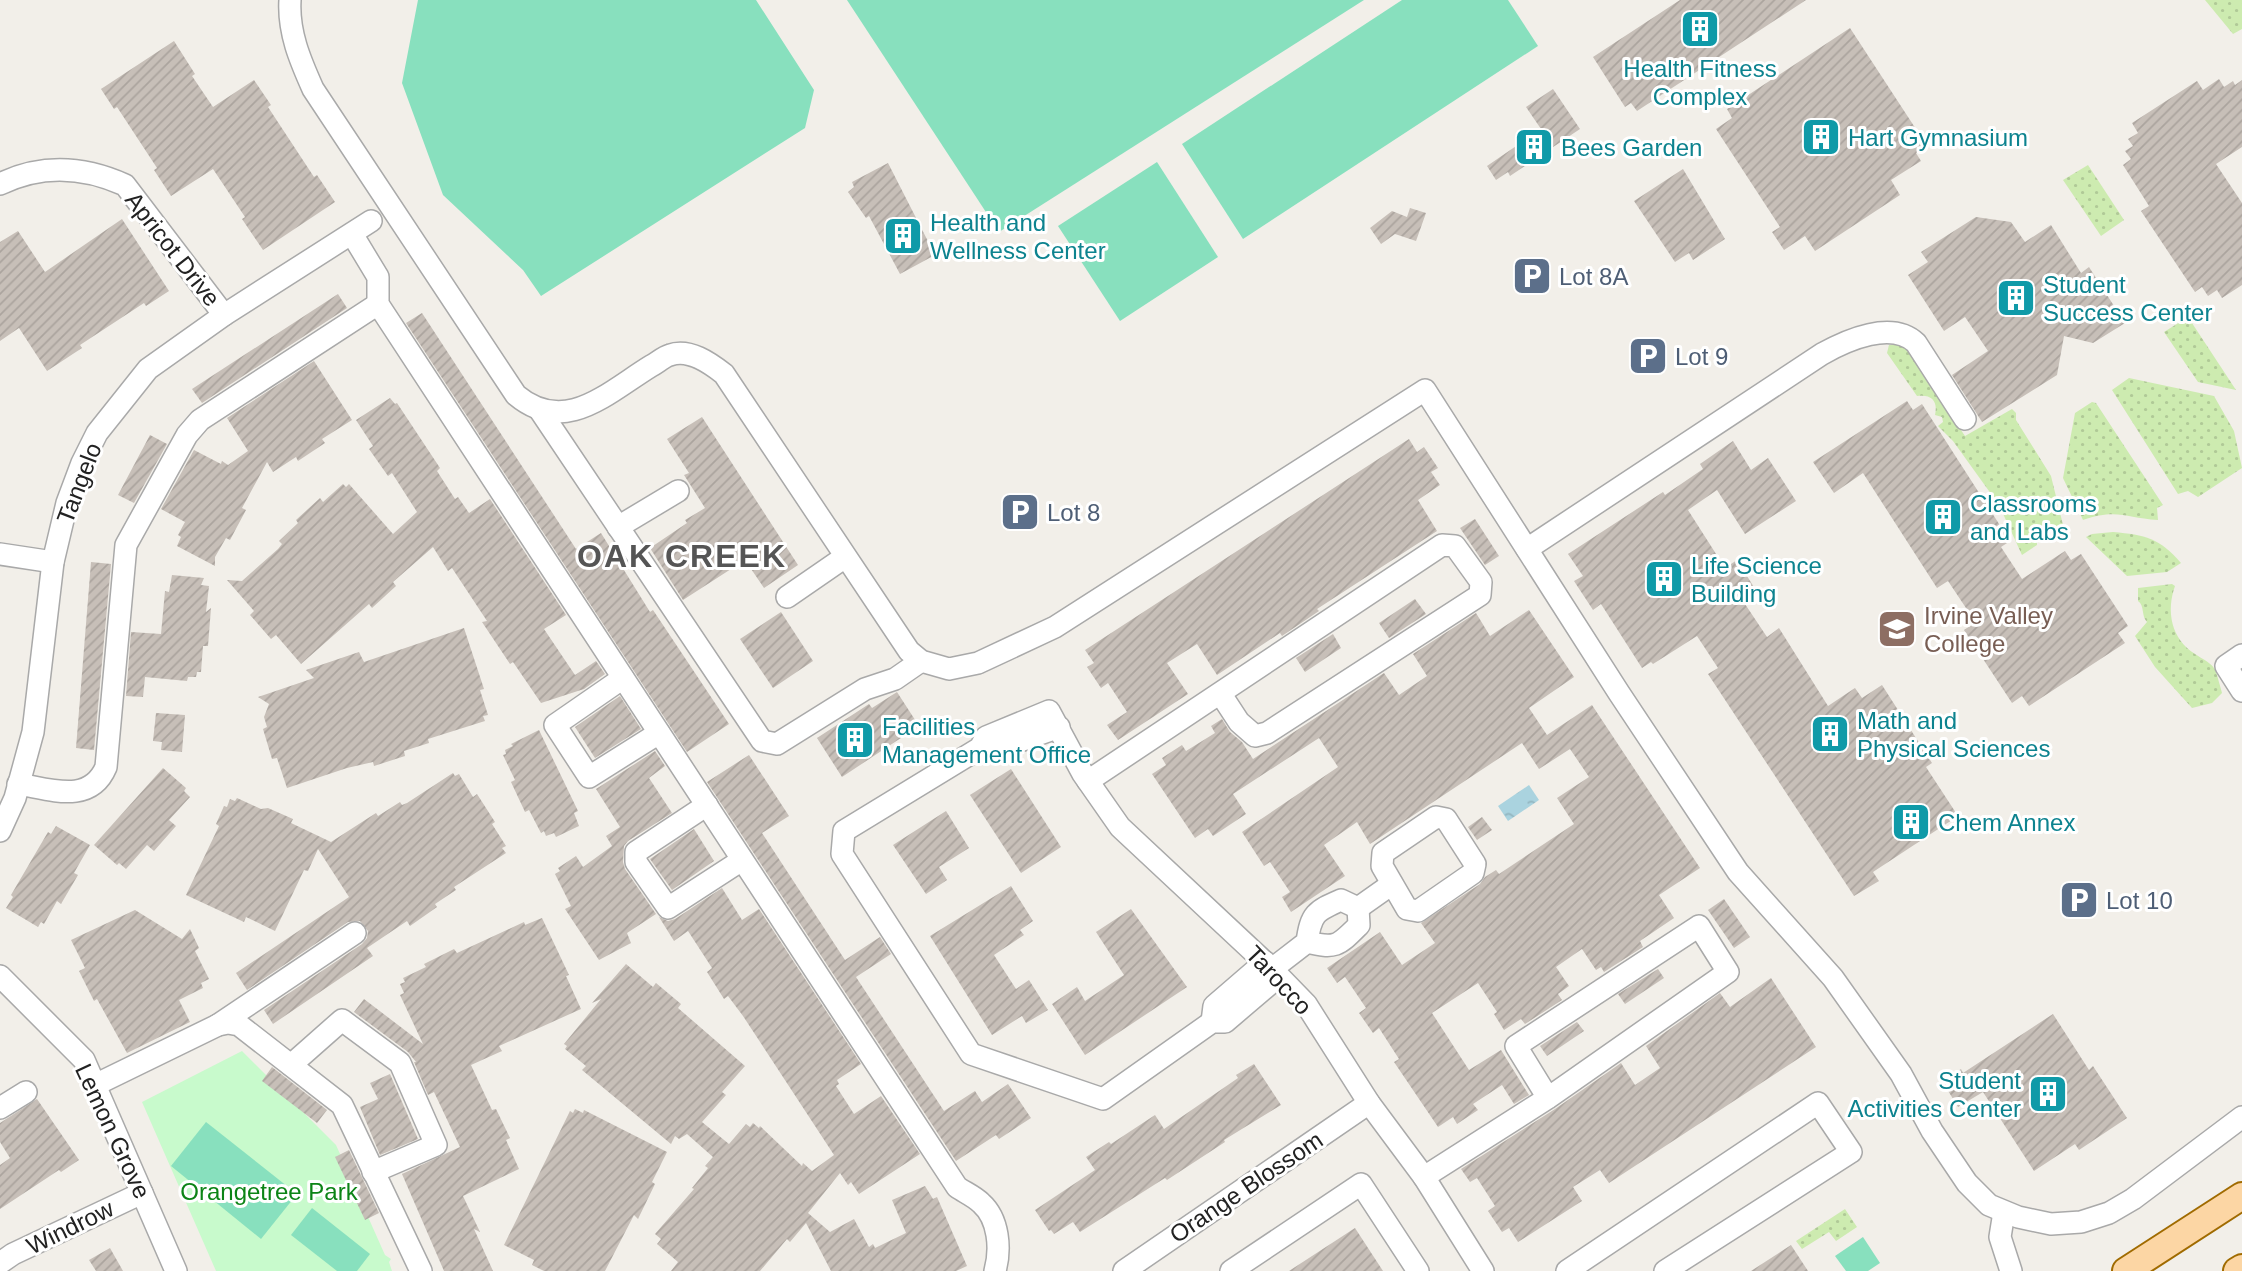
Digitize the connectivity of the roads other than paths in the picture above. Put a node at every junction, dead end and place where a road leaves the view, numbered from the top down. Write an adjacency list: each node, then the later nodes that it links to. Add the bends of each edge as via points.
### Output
1 (290, 0): 7 (street, via 289,18 298,56 313,89 516,395)
2 (0, 184): 6 (street, Apricot Drive, via 55,169 101,174 125,185)
3 (371, 221): 4 (street, Tangelo)
4 (352, 234): 5 (street, via 378,277); 6 (street, Tangelo)
5 (377, 304): 18 (street); 23 (street, via 200,420 187,435 125,545 106,767 100,780 75,792)
6 (224, 315): 14 (street, Tangelo, via 148,369 97,433 68,503)
7 (539, 410): 10 (street); 13 (street, via 569,412 671,354 709,362 724,374)
8 (1965, 419): 11 (street, via 1909,336 1882,333 1842,343)
9 (678, 491): 10 (street)
10 (618, 527): 17 (street, via 762,741 777,744 865,689 895,679)
11 (1527, 550): 17 (street, via 1425,390 1055,627 978,663 948,669); 45 (street, via 1738,872 1833,978 1900,1074 1967,1183 1989,1205)
12 (0, 554): 14 (street)
13 (845, 557): 15 (street); 17 (street, via 909,652)
14 (53, 562): 23 (street, Tangelo, via 33,732)
15 (787, 597)
16 (2242, 655): 19 (street, via 2226,666)
17 (921, 661)
18 (623, 678): 21 (street); 21 (street, via 555,725 589,777)
19 (2242, 691)
20 (1220, 693): 20 (street, via 1442,545 1455,546 1480,582 1480,595 1267,733 1255,736 1239,722); 22 (street)
21 (659, 733): 24 (street)
22 (1088, 781): 31 (street, Tarocco, via 1120,827); 31 (street, Tarocco, via 1054,719 986,737 980,748 844,831 842,853 971,1054 1102,1099 1212,1022 1214,1006)
23 (18, 784): 25 (street, Tangelo)
24 (707, 805): 26 (street); 26 (street, via 636,852 636,862 668,908)
25 (0, 831)
26 (742, 860): 50 (street, via 957,1187 982,1203 993,1220 1000,1253)
27 (1392, 884): 27 (street, via 1407,909 1418,911 1473,873 1475,864 1446,819 1436,817 1383,853 1382,866); 28 (street)
28 (1358, 908): 30 (street, via 1359,925 1344,940 1329,947); 30 (street, via 1341,900 1319,910)
29 (355, 933): 33 (street)
30 (1307, 942): 31 (street)
31 (1272, 969): 38 (street, Tarocco, via 1306,1004)
32 (0, 976): 35 (street, Lemon Grove, via 83,1060)
33 (218, 1025): 34 (street, via 239,1026); 35 (street)
34 (291, 1065): 41 (street, via 342,1105); 41 (street, via 342,1020 400,1063 436,1145)
35 (95, 1086): 43 (street, Lemon Grove)
36 (26, 1091): 39 (street)
37 (1548, 1098): 37 (street, via 1728,972 1699,926 1516,1046); 42 (street)
38 (1369, 1103): 42 (street, Tarocco); 51 (street, Orange Blossom)
39 (0, 1108)
40 (2242, 1117): 45 (street, via 2109,1213 2081,1222 2051,1224)
41 (373, 1172): 49 (street)
42 (1424, 1177): 54 (street, Tarocco)
43 (142, 1193): 46 (street, Windrow); 48 (street, Lemon Grove)
44 (2242, 1196): 58 (main road)
45 (2004, 1212): 57 (street, via 2000,1237)
46 (0, 1263)
47 (2242, 1268): 59 (main road)
48 (176, 1271)
49 (421, 1271)
50 (995, 1271)
51 (1124, 1271)
52 (1231, 1271): 53 (street, via 1361,1184)
53 (1418, 1271)
54 (1483, 1271)
55 (1567, 1271): 56 (street, via 1818,1103 1851,1152)
56 (1665, 1271)
57 (2011, 1271)
58 (2126, 1271)
59 (2237, 1271)

